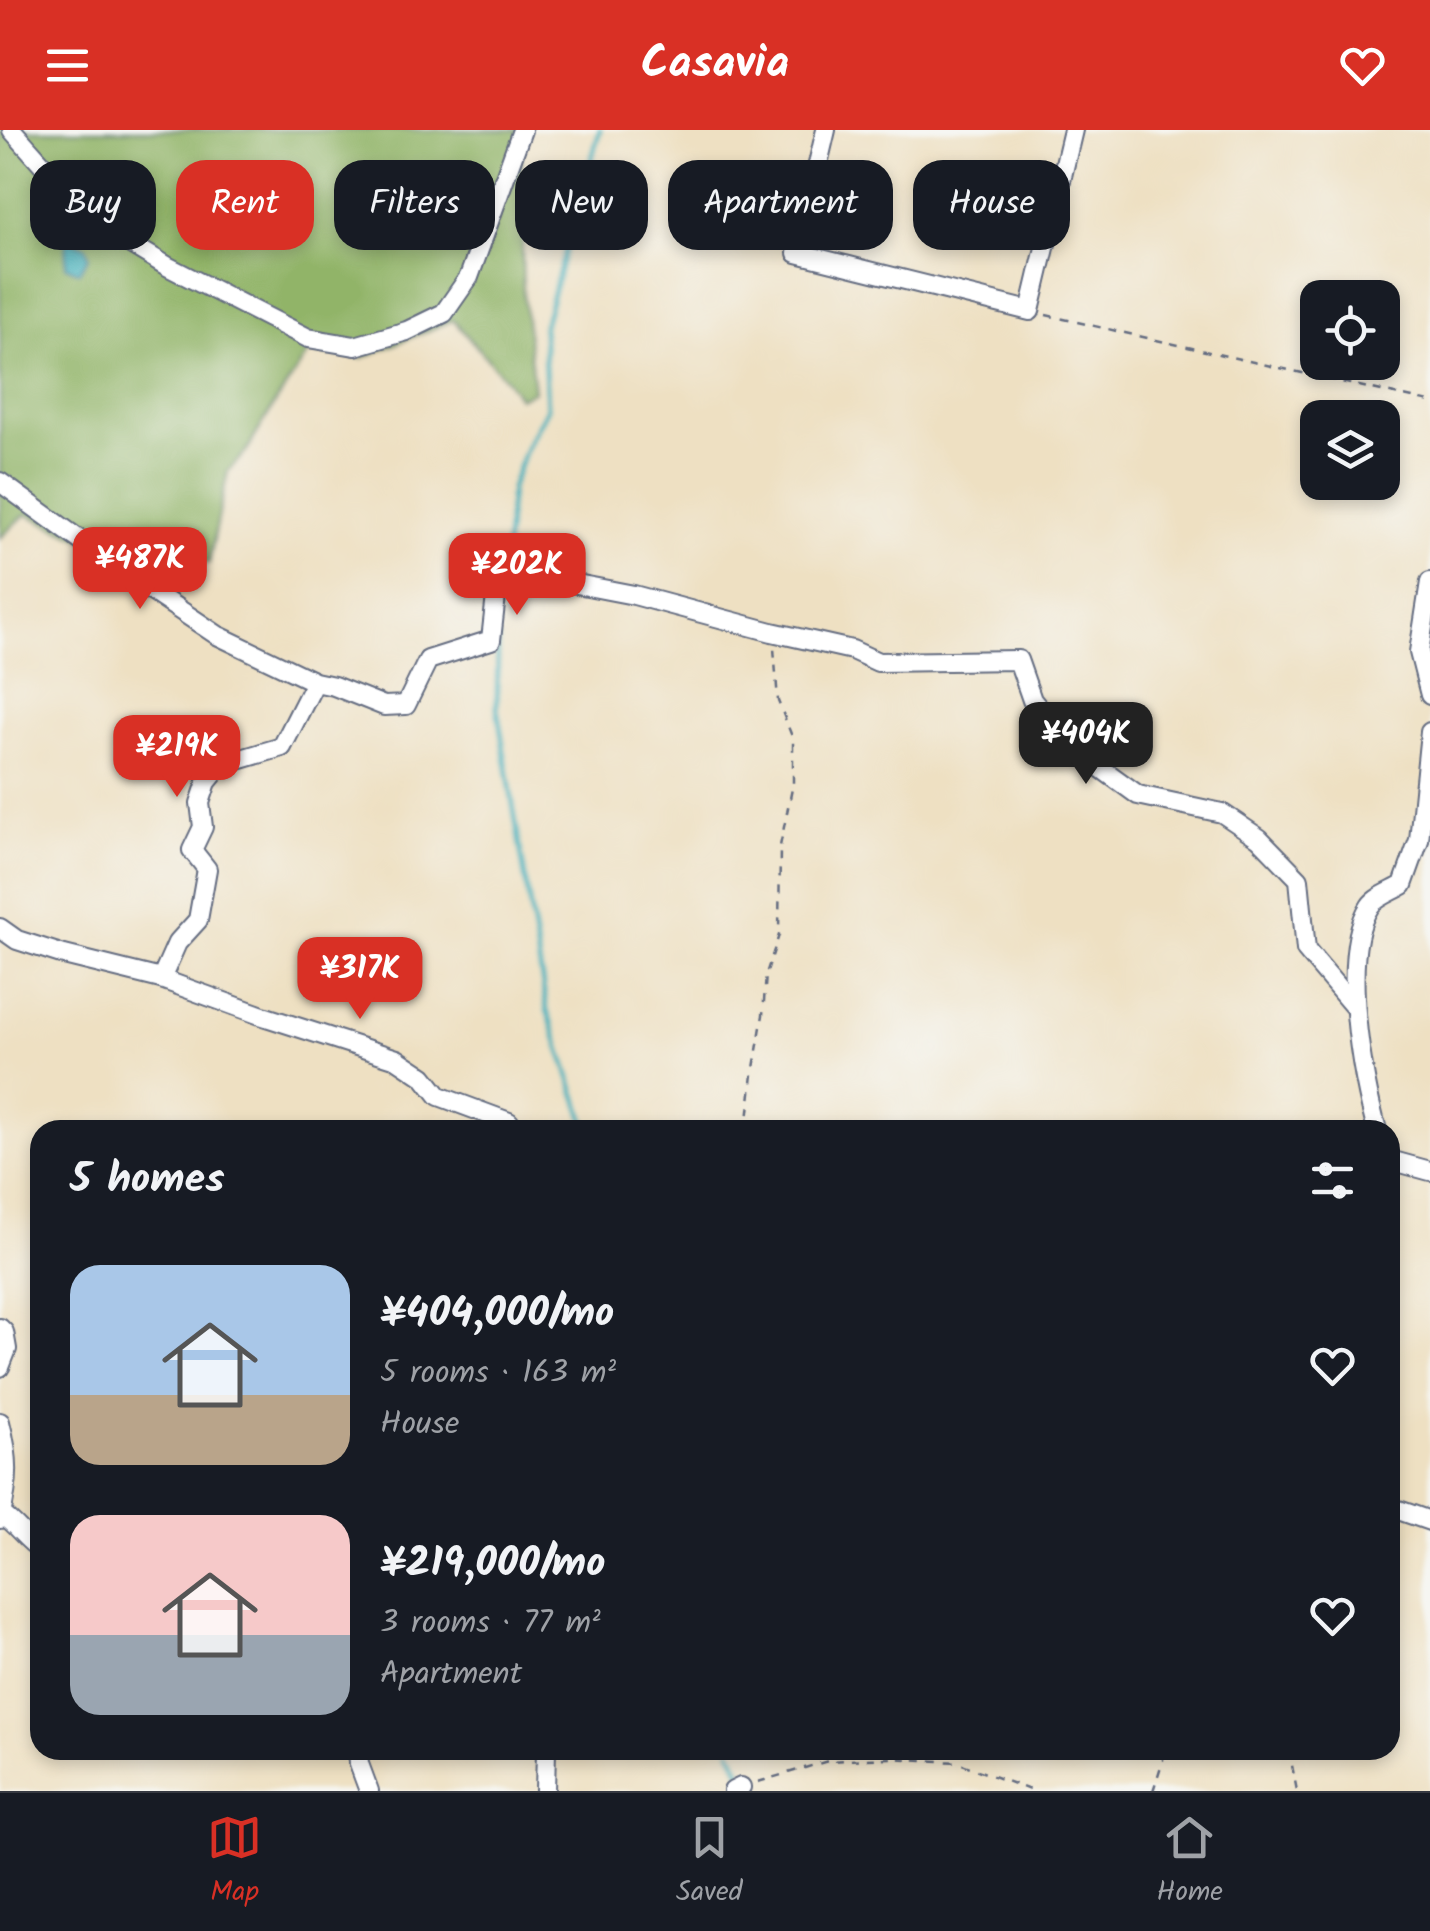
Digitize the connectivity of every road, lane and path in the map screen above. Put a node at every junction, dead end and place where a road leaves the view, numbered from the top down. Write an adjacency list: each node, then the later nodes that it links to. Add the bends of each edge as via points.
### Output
1 (12, 130): 2 (street, via 94,222 308,338 355,346 444,313 468,277)
2 (522, 130)
3 (826, 130): 5 (street, via 796,253)
4 (1073, 130): 5 (street)
5 (1030, 312): 6 (path)
6 (1430, 402)
7 (0, 482): 10 (street, via 217,635)
8 (1430, 582): 11 (street, via 1418,652)
9 (772, 632): 10 (street, via 634,595 500,570 490,640 428,660 406,705 384,706); 15 (street, via 878,662 1018,660 1032,700 1069,745 1138,795 1222,814 1259,838 1299,879 1306,950); 17 (path, via 778,701 793,739 793,784 780,846 779,935 766,974)
10 (315, 682): 14 (street, via 282,747 220,764 207,782 200,802 203,827 192,850 208,869 198,920 177,943)
11 (1430, 695)
12 (1430, 732): 15 (street, via 1419,840 1403,885 1372,902 1358,933)
13 (0, 928): 14 (street, via 64,956)
14 (160, 979): 16 (street, via 397,1058 439,1096)
15 (1354, 1008): 18 (street)
16 (504, 1120)
17 (748, 1120)
18 (1374, 1120)
19 (1400, 1163): 20 (street)
20 (1430, 1171)
21 (0, 1328): 22 (street, via 7,1349)
22 (0, 1367)
23 (0, 1422): 25 (street, via 9,1471)
24 (1400, 1510): 26 (street)
25 (1, 1517): 27 (street)
26 (1430, 1521)
27 (30, 1543)
28 (359, 1760): 35 (street)
29 (546, 1760): 36 (street)
30 (848, 1760): 34 (path)
31 (922, 1760): 37 (path, via 957,1762)
32 (1163, 1760): 38 (path)
33 (1291, 1760): 39 (path)
34 (737, 1789)
35 (369, 1791)
36 (545, 1791)
37 (1032, 1791)
38 (1153, 1791)
39 (1296, 1791)

